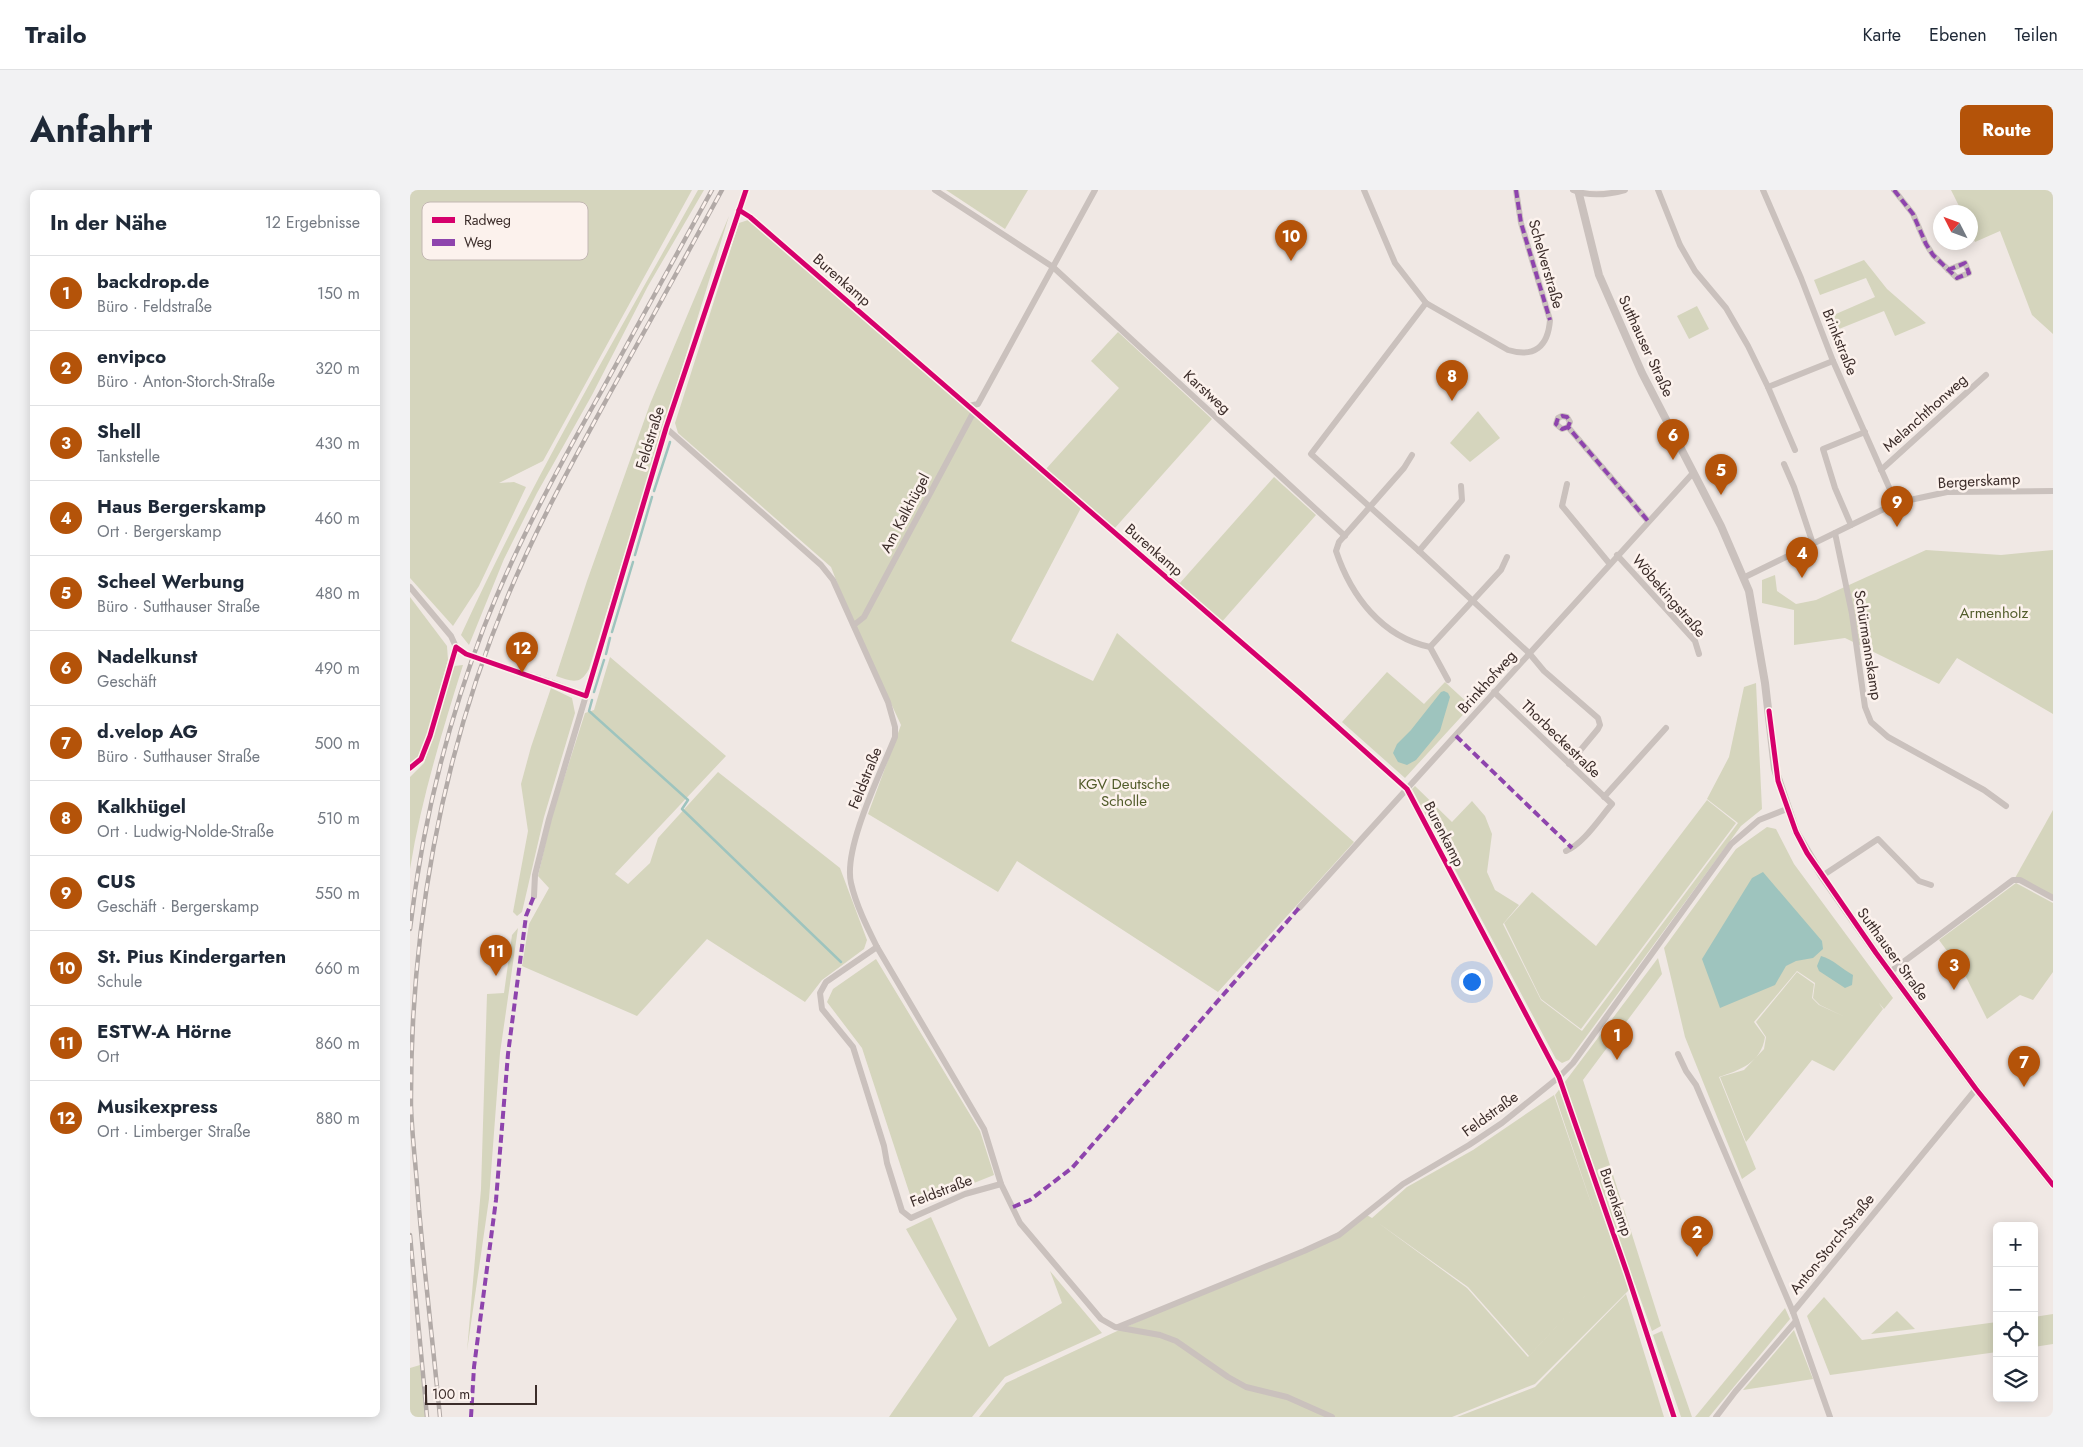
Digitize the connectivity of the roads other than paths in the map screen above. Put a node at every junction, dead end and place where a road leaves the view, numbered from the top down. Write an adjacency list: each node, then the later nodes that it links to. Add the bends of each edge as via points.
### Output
1 (746, 190): 11 (street, Feldstraße)
2 (935, 190): 12 (street)
3 (1094, 190): 12 (street)
4 (1364, 190): 14 (street, via 1395,263)
5 (1516, 190): 14 (street, Schelverstraße, via 1521,223 1550,320 1549,335 1540,347 1523,354 1508,350)
6 (1625, 190): 10 (street, via 1595,195)
7 (1658, 190): 17 (street, via 1680,245 1695,271 1726,308)
8 (1763, 190): 15 (street, Brinkstraße)
9 (1894, 190): 13 (street, via 1913,214 1933,255)
10 (1576, 191): 26 (street, Sutthauser Straße, via 1600,275 1642,373)
11 (739, 210): 12 (street, Burenkamp, via 969,406 978,404); 20 (street, Feldstraße)
12 (1053, 267): 35 (street, Karstweg)
13 (1948, 270)
14 (1426, 303): 31 (street, via 1311,454)
15 (1833, 361): 17 (street); 21 (street, Brinkstraße)
16 (1986, 375): 25 (street, Melanchthonweg)
17 (1768, 387): 22 (street)
18 (977, 414): 44 (street, Am Kalkhügel, via 972,415 864,617); 55 (street, Burenkamp)
19 (1568, 427): 32 (street)
20 (666, 428): 44 (street, Feldstraße, via 821,565 833,580); 52 (street, Feldstraße)
21 (1865, 432): 25 (street, Brinkstraße); 33 (street, via 1823,449)
22 (1795, 450)
23 (1412, 455): 31 (street)
24 (1784, 464): 36 (street)
25 (1881, 470): 30 (street, Brinkstraße)
26 (1692, 473): 32 (street, Brinkhofweg); 41 (street, Sutthauser Straße)
27 (1567, 484): 40 (street, via 1562,506)
28 (1461, 486): 37 (street, via 1462,500)
29 (2053, 491): 30 (street, Bergerskamp, via 1947,492)
30 (1896, 503): 33 (street, Bergerskamp)
31 (1369, 508): 35 (street); 37 (street)
32 (1648, 521): 38 (street, Brinkhofweg)
33 (1851, 525): 34 (street, Bergerskamp)
34 (1834, 533): 36 (street, Bergerskamp); 57 (street, Schürmannskamp, via 1852,614 1865,707 1872,722 1888,737 1984,790)
35 (1344, 536): 45 (street, via 1336,551 1368,610 1395,634)
36 (1813, 544): 41 (street, Bergerskamp)
37 (1419, 551): 43 (street)
38 (1617, 555): 40 (street, Brinkhofweg); 48 (street, Wöbekingstraße, via 1695,642)
39 (1507, 557): 43 (street, via 1502,570)
40 (1609, 563): 46 (street, Brinkhofweg)
41 (1745, 577): 58 (street, Sutthauser Straße, via 1755,621 1775,769)
42 (410, 587): 47 (street, via 451,636 456,647)
43 (1474, 602): 45 (street); 46 (street)
44 (854, 624): 65 (street, Feldstraße, via 888,702 895,727 895,737 856,834 850,859 850,882)
45 (1430, 647): 49 (street)
46 (1529, 653): 51 (street, Brinkhofweg); 54 (street, via 1544,671 1598,718 1600,725)
47 (466, 654)
48 (1700, 654)
49 (1448, 680)
50 (553, 683): 52 (street)
51 (1494, 692): 54 (street, Thorbeckestraße); 55 (street, Brinkhofweg)
52 (586, 696): 62 (street, Feldstraße, via 549,819 535,875)
53 (1666, 728): 56 (street)
54 (1569, 764): 56 (street, Thorbeckestraße)
55 (1407, 789): 64 (street, Brinkhofweg); 68 (street, Burenkamp)
56 (1604, 797): 59 (street, Thorbeckestraße, via 1612,804)
57 (2006, 806)
58 (1787, 809): 60 (street, Sutthauser Straße, via 1796,832); 68 (street, Feldstraße, via 1759,820 1731,844 1573,1063)
59 (1566, 851)
60 (1822, 876): 61 (street, via 1878,839 1919,881); 66 (street, Sutthauser Straße)
61 (1931, 885)
62 (534, 896)
63 (2053, 898): 66 (street, Sutthauser Straße, via 2020,880 2013,880)
64 (1299, 908)
65 (877, 947): 70 (street, Feldstraße, via 984,1129); 70 (street, Feldstraße, via 826,982 820,992 822,1009 853,1047 902,1211 911,1218 965,1194)
66 (1890, 972): 69 (street, Sutthauser Straße)
67 (1678, 1054): 72 (street, Anton-Storch-Straße, via 1696,1085)
68 (1559, 1077): 74 (street, Feldstraße, via 1502,1123 1403,1184 1338,1235); 76 (street, Burenkamp, via 1628,1273)
69 (1976, 1089): 71 (street, Sutthauser Straße); 72 (street, Anton-Storch-Straße)
70 (1001, 1184): 74 (street, Feldstraße, via 1020,1223 1101,1319)
71 (2053, 1185)
72 (1793, 1312): 73 (street)
73 (1796, 1321): 77 (street); 78 (street)
74 (1118, 1327): 75 (street, Feldstraße, via 1176,1341 1246,1387 1287,1397)
75 (1332, 1417)
76 (1674, 1417)
77 (1716, 1417)
78 (1830, 1417)

